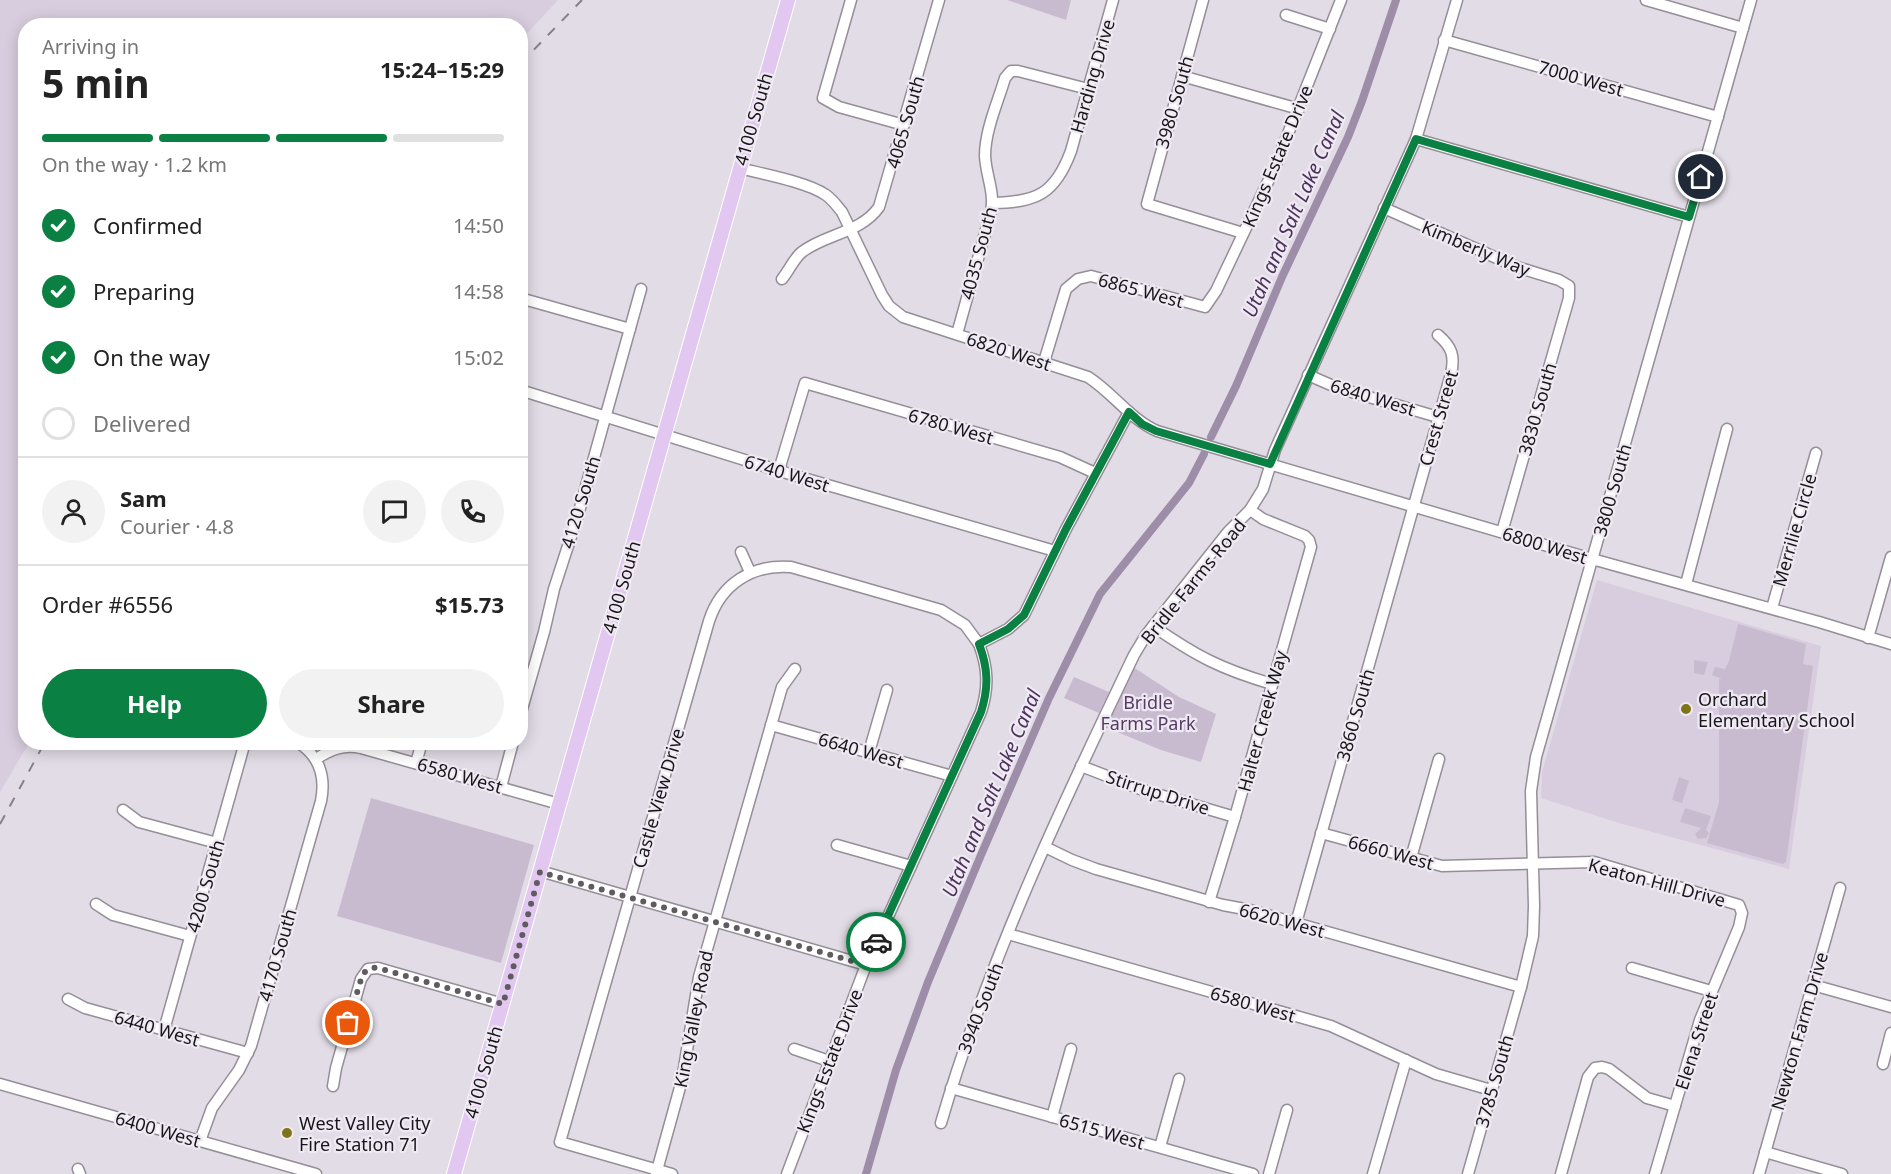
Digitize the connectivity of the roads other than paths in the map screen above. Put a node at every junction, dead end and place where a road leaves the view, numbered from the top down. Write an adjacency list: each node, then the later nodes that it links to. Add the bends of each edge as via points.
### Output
1 (788, 0): 20 (main road, 4100 South)
2 (851, 0): 18 (street, via 823,98 839,107)
3 (939, 0): 18 (street, 4065 South)
4 (1113, 0): 15 (street, Harding Drive)
5 (1203, 0): 14 (street, 3980 South)
6 (1341, 0): 12 (street, Kings Estate Drive)
7 (1457, 0): 13 (street, Bridle Farms Road)
8 (1646, 0): 11 (street)
9 (1751, 0): 11 (street, 3800 South)
10 (1286, 15): 12 (street)
11 (1743, 28): 17 (street, 3800 South)
12 (1330, 29): 16 (street, Kings Estate Drive)
13 (1444, 40): 17 (street, 7000 West); 19 (street, Bridle Farms Road)
14 (1182, 76): 16 (street); 25 (street, 3980 South, via 1147,204)
15 (1088, 89): 21 (street, Harding Drive, via 1071,152 1052,186 1026,201); 21 (street, 4035 South, via 1023,71 1009,73 986,145)
16 (1299, 109): 25 (street, Kings Estate Drive)
17 (1718, 117): 23 (street, 3800 South)
18 (904, 125): 24 (street, 4065 South, via 879,207 872,217)
19 (1416, 139): 22 (street, Bridle Farms Road); 23 (street)
20 (739, 168): 24 (street, via 825,194 842,212); 41 (main road, 4100 South)
21 (993, 203): 32 (street, 4035 South)
22 (1384, 208): 27 (street, Kimberly Way); 35 (street, Bridle Farms Road)
23 (1689, 217): 53 (street, 3800 South)
24 (850, 229): 26 (street, 4065 South, via 802,252); 32 (street, 6820 West, via 889,306 903,317)
25 (1243, 233): 30 (street, Kings Estate Drive)
26 (782, 279)
27 (1569, 286): 49 (street, 3830 South, via 1569,298)
28 (641, 289): 31 (street, 4120 South)
29 (528, 300): 31 (street)
30 (1205, 307): 34 (street, 6865 West, via 1091,276 1078,279 1066,289)
31 (630, 329): 38 (street, 4120 South)
32 (957, 334): 34 (street, 6820 West)
33 (1438, 336): 39 (street, Crest Street, via 1450,346 1453,357)
34 (1044, 362): 37 (street, 6820 West, via 1088,377)
35 (1308, 375): 39 (street, 6840 West); 44 (street, Bridle Farms Road)
36 (528, 393): 38 (street, 6740 West)
37 (1129, 412): 42 (street, 6820 West, via 1156,431); 46 (street)
38 (605, 417): 41 (street, 6740 West); 63 (street, 4120 South)
39 (1438, 417): 47 (street, Crest Street)
40 (1727, 429): 55 (street)
41 (664, 435): 45 (street, 6740 West); 79 (main road, 4100 South)
42 (1199, 444): 44 (street, 6800 West)
43 (1816, 453): 56 (street, Merrilie Circle)
44 (1270, 464): 47 (street, 6800 West); 48 (street, Bridle Farms Road, via 1263,489)
45 (779, 470): 46 (street, 6780 West, via 805,383 1060,457); 50 (street, 6740 West)
46 (1095, 473): 50 (street)
47 (1414, 506): 49 (street, 6800 West); 82 (street, 3860 South)
48 (1250, 510): 57 (street, Bridle Farms Road); 62 (street, Halter Creek Way, via 1309,540 1310,550)
49 (1502, 532): 53 (street, 6800 West)
50 (1055, 551): 59 (street, via 1024,615 1008,629)
51 (741, 552): 54 (street)
52 (1891, 557): 58 (street)
53 (1592, 559): 55 (street, 6800 West); 87 (street, 3800 South, via 1532,777)
54 (750, 572): 59 (street, Castle View Drive, via 798,568 935,608 960,620); 92 (street, Castle View Drive, via 724,592 712,613)
55 (1686, 584): 56 (street, 6800 West)
56 (1772, 608): 58 (street, 6800 West)
57 (1153, 626): 62 (street, via 1211,663); 76 (street, Bridle Farms Road, via 1134,655)
58 (1868, 638): 60 (street, 6800 West)
59 (979, 644): 77 (street, Kings Estate Drive, via 988,675 986,694)
60 (1891, 644)
61 (795, 669): 65 (street, King Valley Road, via 782,687)
62 (1272, 684): 81 (street, Halter Creek Way)
63 (528, 688)
64 (887, 690): 72 (street)
65 (771, 724): 72 (street, 6640 West); 96 (street, King Valley Road)
66 (243, 750): 83 (street, 4200 South)
67 (308, 750): 73 (street)
68 (333, 750): 73 (street, 6580 West)
69 (369, 750): 75 (street, 6580 West)
70 (420, 750): 75 (street)
71 (511, 750): 78 (street)
72 (869, 752): 77 (street, 6640 West)
73 (316, 759): 112 (street, 4170 South, via 323,781 321,801)
74 (1439, 759): 86 (street)
75 (416, 763): 78 (street, 6580 West)
76 (1081, 766): 81 (street, Stirrup Drive, via 1143,790); 85 (street, Bridle Farms Road)
77 (952, 776): 88 (street, Kings Estate Drive)
78 (501, 787): 79 (street, 6580 West)
79 (559, 804): 89 (main road, 4100 South)
80 (123, 810): 83 (street, via 137,821)
81 (1235, 817): 93 (street, Halter Creek Way)
82 (1321, 833): 86 (street, 6660 West); 97 (street, 3860 South)
83 (217, 843): 99 (street, 4200 South)
84 (837, 845): 88 (street)
85 (1045, 847): 91 (street, Bridle Farms Road); 93 (street, 6620 West, via 1088,867)
86 (1411, 858): 87 (street, 6660 West, via 1442,866)
87 (1533, 863): 95 (street, Keaton Hill Drive, via 1600,863 1733,902); 103 (street, 3800 South, via 1533,936)
88 (911, 866): 100 (street, Kings Estate Drive)
89 (540, 872): 92 (street); 106 (main road, 4100 South)
90 (1840, 888): 102 (street, Newton Farm Drive)
91 (1023, 893): 98 (street, 3940 South)
92 (630, 897): 96 (street); 130 (street, Castle View Drive, via 560,1142)
93 (1209, 902): 97 (street, 6620 West)
94 (96, 904): 99 (street, via 113,915)
95 (1742, 910): 104 (street, Elena Street, via 1733,944)
96 (714, 922): 100 (street); 130 (street, King Valley Road, via 694,996 682,1080)
97 (1296, 923): 103 (street, 6620 West)
98 (1008, 934): 113 (street, 6580 West, via 1331,1026); 119 (street, 3940 South)
99 (190, 936): 108 (street, 4200 South)
100 (866, 965): 114 (street, Kings Estate Drive)
101 (1632, 968): 104 (street)
102 (1813, 985): 107 (street); 127 (street, Newton Farm Drive)
103 (1521, 987): 120 (street, 3785 South)
104 (1711, 991): 121 (street, Elena Street)
105 (68, 999): 108 (street, 6440 West, via 85,1008)
106 (503, 1004): 118 (street, via 378,968 368,969 361,979); 132 (main road, 4100 South)
107 (1891, 1007)
108 (164, 1030): 112 (street, 6440 West)
109 (1891, 1034): 115 (street)
110 (794, 1049): 114 (street)
111 (1071, 1049): 123 (street)
112 (248, 1053): 125 (street, 4170 South, via 212,1108)
113 (1406, 1060): 120 (street, 6580 West, via 1441,1076); 137 (street)
114 (829, 1061): 134 (street, Kings Estate Drive)
115 (1882, 1064)
116 (1179, 1079): 126 (street)
117 (0, 1084): 125 (street, 6400 West)
118 (333, 1086)
119 (951, 1088): 123 (street, 6515 West); 124 (street, 3940 South)
120 (1491, 1090): 138 (street, 3785 South)
121 (1675, 1106): 139 (street, via 1647,1098 1609,1069 1595,1068 1588,1077); 140 (street, Elena Street)
122 (1287, 1110): 136 (street)
123 (1052, 1117): 126 (street, 6515 West)
124 (941, 1123)
125 (200, 1141): 129 (street, 6400 West)
126 (1160, 1148): 128 (street, 6515 West)
127 (1765, 1152): 141 (street, Newton Farm Drive); 142 (street)
128 (1216, 1169): 135 (street, 6515 West)
129 (290, 1170): 131 (street, 6400 West)
130 (656, 1172): 133 (street)
131 (316, 1174)
132 (454, 1174)
133 (672, 1174)
134 (787, 1174)
135 (1253, 1174)
136 (1269, 1174)
137 (1373, 1174)
138 (1468, 1174)
139 (1561, 1174)
140 (1655, 1174)
141 (1759, 1174)
142 (1842, 1174)

